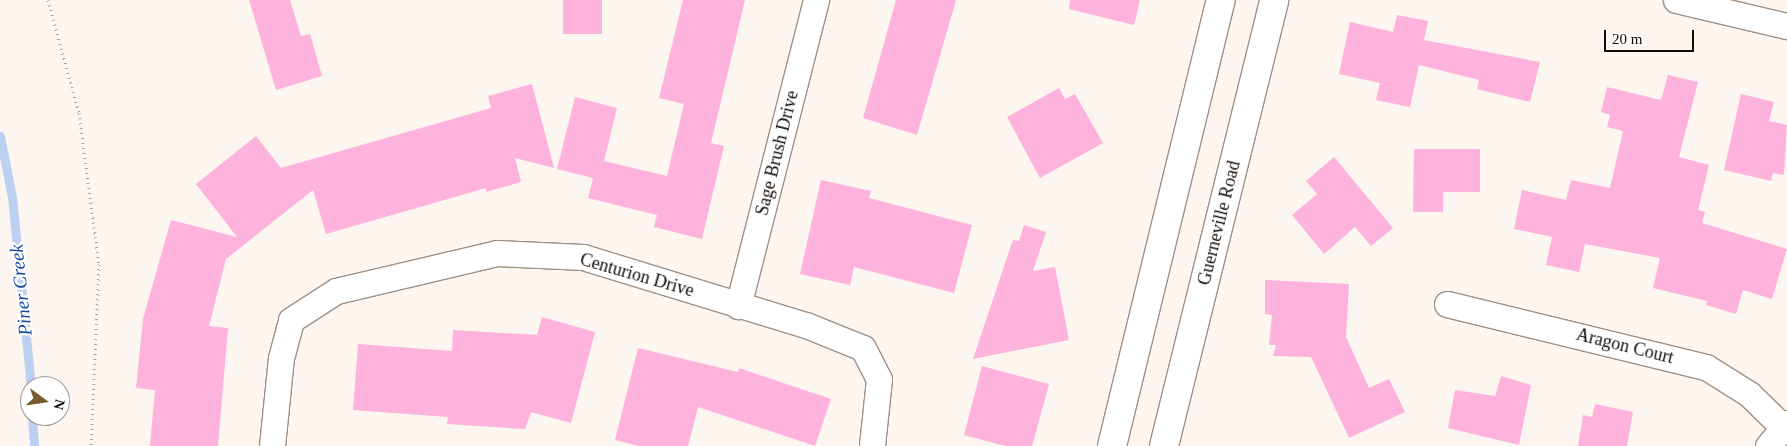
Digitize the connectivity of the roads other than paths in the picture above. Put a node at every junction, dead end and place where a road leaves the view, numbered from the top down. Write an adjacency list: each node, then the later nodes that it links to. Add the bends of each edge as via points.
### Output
1 (816, 0): 7 (street, Sage Brush Drive)
2 (1221, 0): 11 (main road)
3 (1274, 0): 12 (main road, Guerneville Road)
4 (1676, 0): 5 (street)
5 (1787, 26)
6 (1446, 304): 8 (street, Aragon Court, via 1706,367 1749,394)
7 (738, 306): 9 (street, Centurion Drive, via 584,257 497,253 336,290 291,320 281,358); 10 (street, Centurion Drive, via 863,348 879,379)
8 (1781, 432)
9 (272, 446)
10 (872, 446)
11 (1112, 446)
12 (1164, 446)

